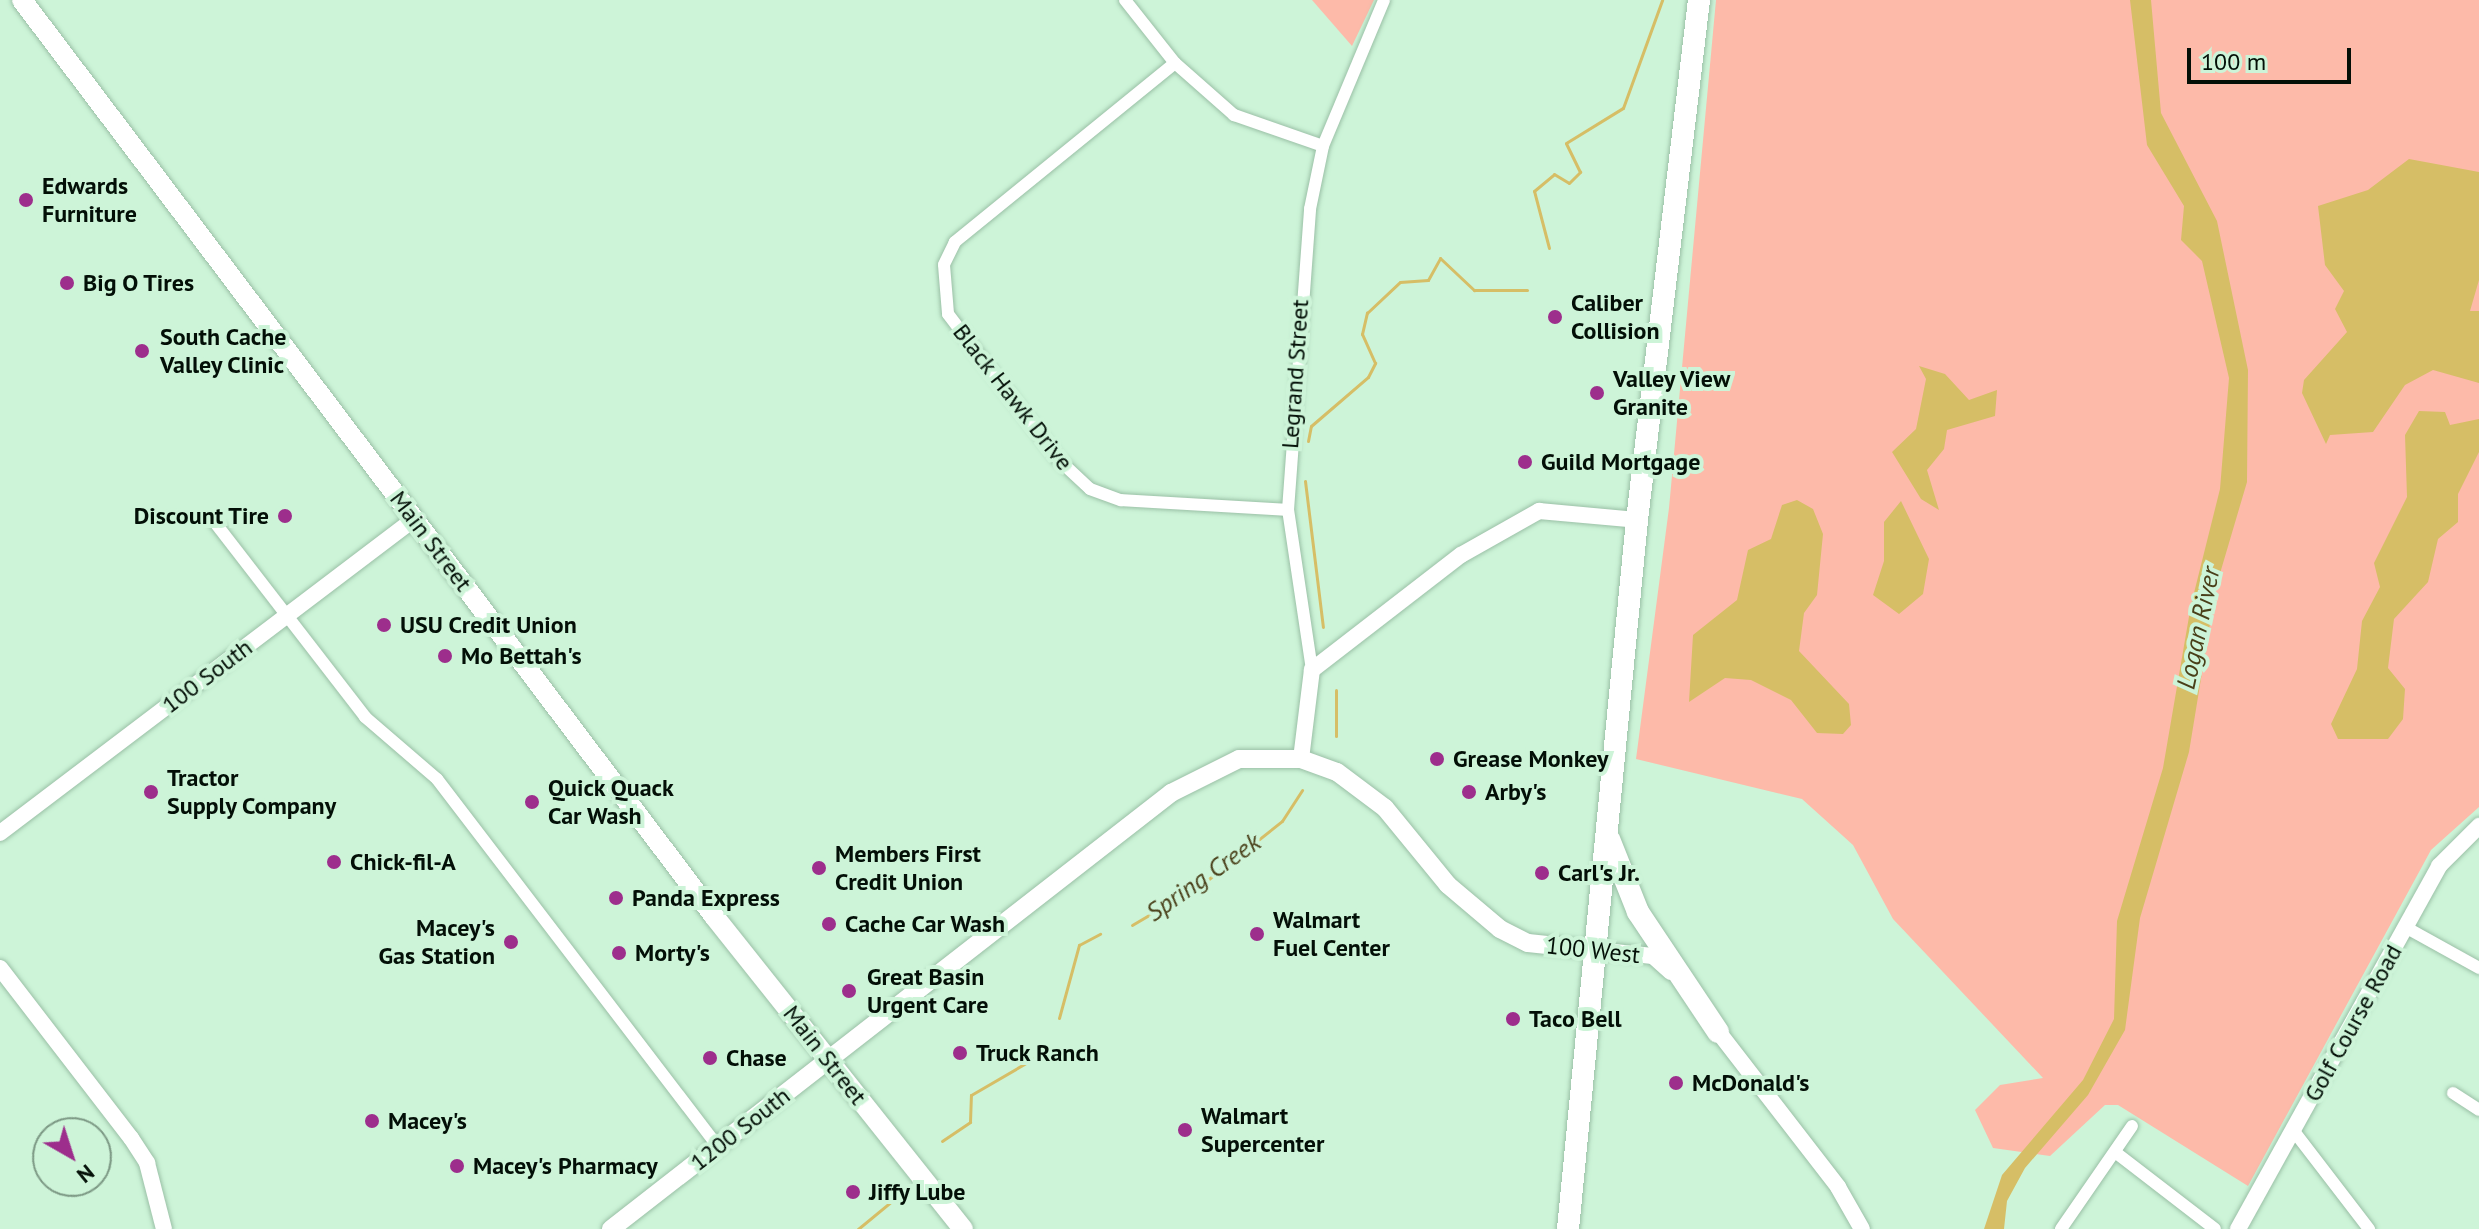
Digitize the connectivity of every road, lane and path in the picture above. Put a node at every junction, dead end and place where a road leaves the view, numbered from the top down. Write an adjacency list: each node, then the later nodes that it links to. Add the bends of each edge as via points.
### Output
1 (22, 0): 8 (main road, Main Street)
2 (1125, 0): 5 (street)
3 (1384, 0): 6 (street, Legrand Street)
4 (1699, 0): 10 (highway)
5 (1175, 63): 6 (street, via 1234,115); 7 (street, Black Hawk Drive, via 955,242 944,265 948,314 1059,460 1090,489 1121,500)
6 (1323, 146): 7 (street, Legrand Street, via 1302,283)
7 (1288, 510): 12 (street, Legrand Street)
8 (414, 519): 11 (street, 100 South); 23 (main road, Main Street)
9 (213, 520): 11 (street)
10 (1637, 520): 12 (street, via 1570,509 1507,523); 16 (highway)
11 (287, 616): 17 (street, 100 South); 28 (street, via 380,734 437,779)
12 (1312, 670): 13 (street, Legrand Street)
13 (1301, 759): 14 (main road, 100 West, via 1239,759); 19 (main road, 100 West, via 1365,790 1448,885 1500,929 1528,943)
14 (1171, 793): 23 (main road, 1200 South)
15 (2479, 826): 18 (street, Golf Course Road, via 2439,866)
16 (1607, 831): 19 (highway); 22 (highway, via 1632,903)
17 (0, 833)
18 (2405, 927): 21 (street); 27 (street, Golf Course Road)
19 (1595, 950): 22 (street, 100 West, via 1653,956); 33 (highway)
20 (0, 968): 30 (street, via 147,1163)
21 (2479, 968)
22 (1718, 1032): 34 (street, 100 West, via 1838,1187)
23 (829, 1061): 28 (main road, 1200 South); 32 (main road, Main Street)
24 (2453, 1093): 25 (street)
25 (2479, 1110)
26 (2132, 1126): 29 (street)
27 (2293, 1130): 37 (street, Golf Course Road); 38 (street)
28 (718, 1146): 31 (main road, 1200 South)
29 (2115, 1152): 35 (street); 36 (street)
30 (164, 1229)
31 (611, 1229)
32 (963, 1229)
33 (1568, 1229)
34 (1862, 1229)
35 (2061, 1229)
36 (2215, 1229)
37 (2238, 1229)
38 (2369, 1229)

